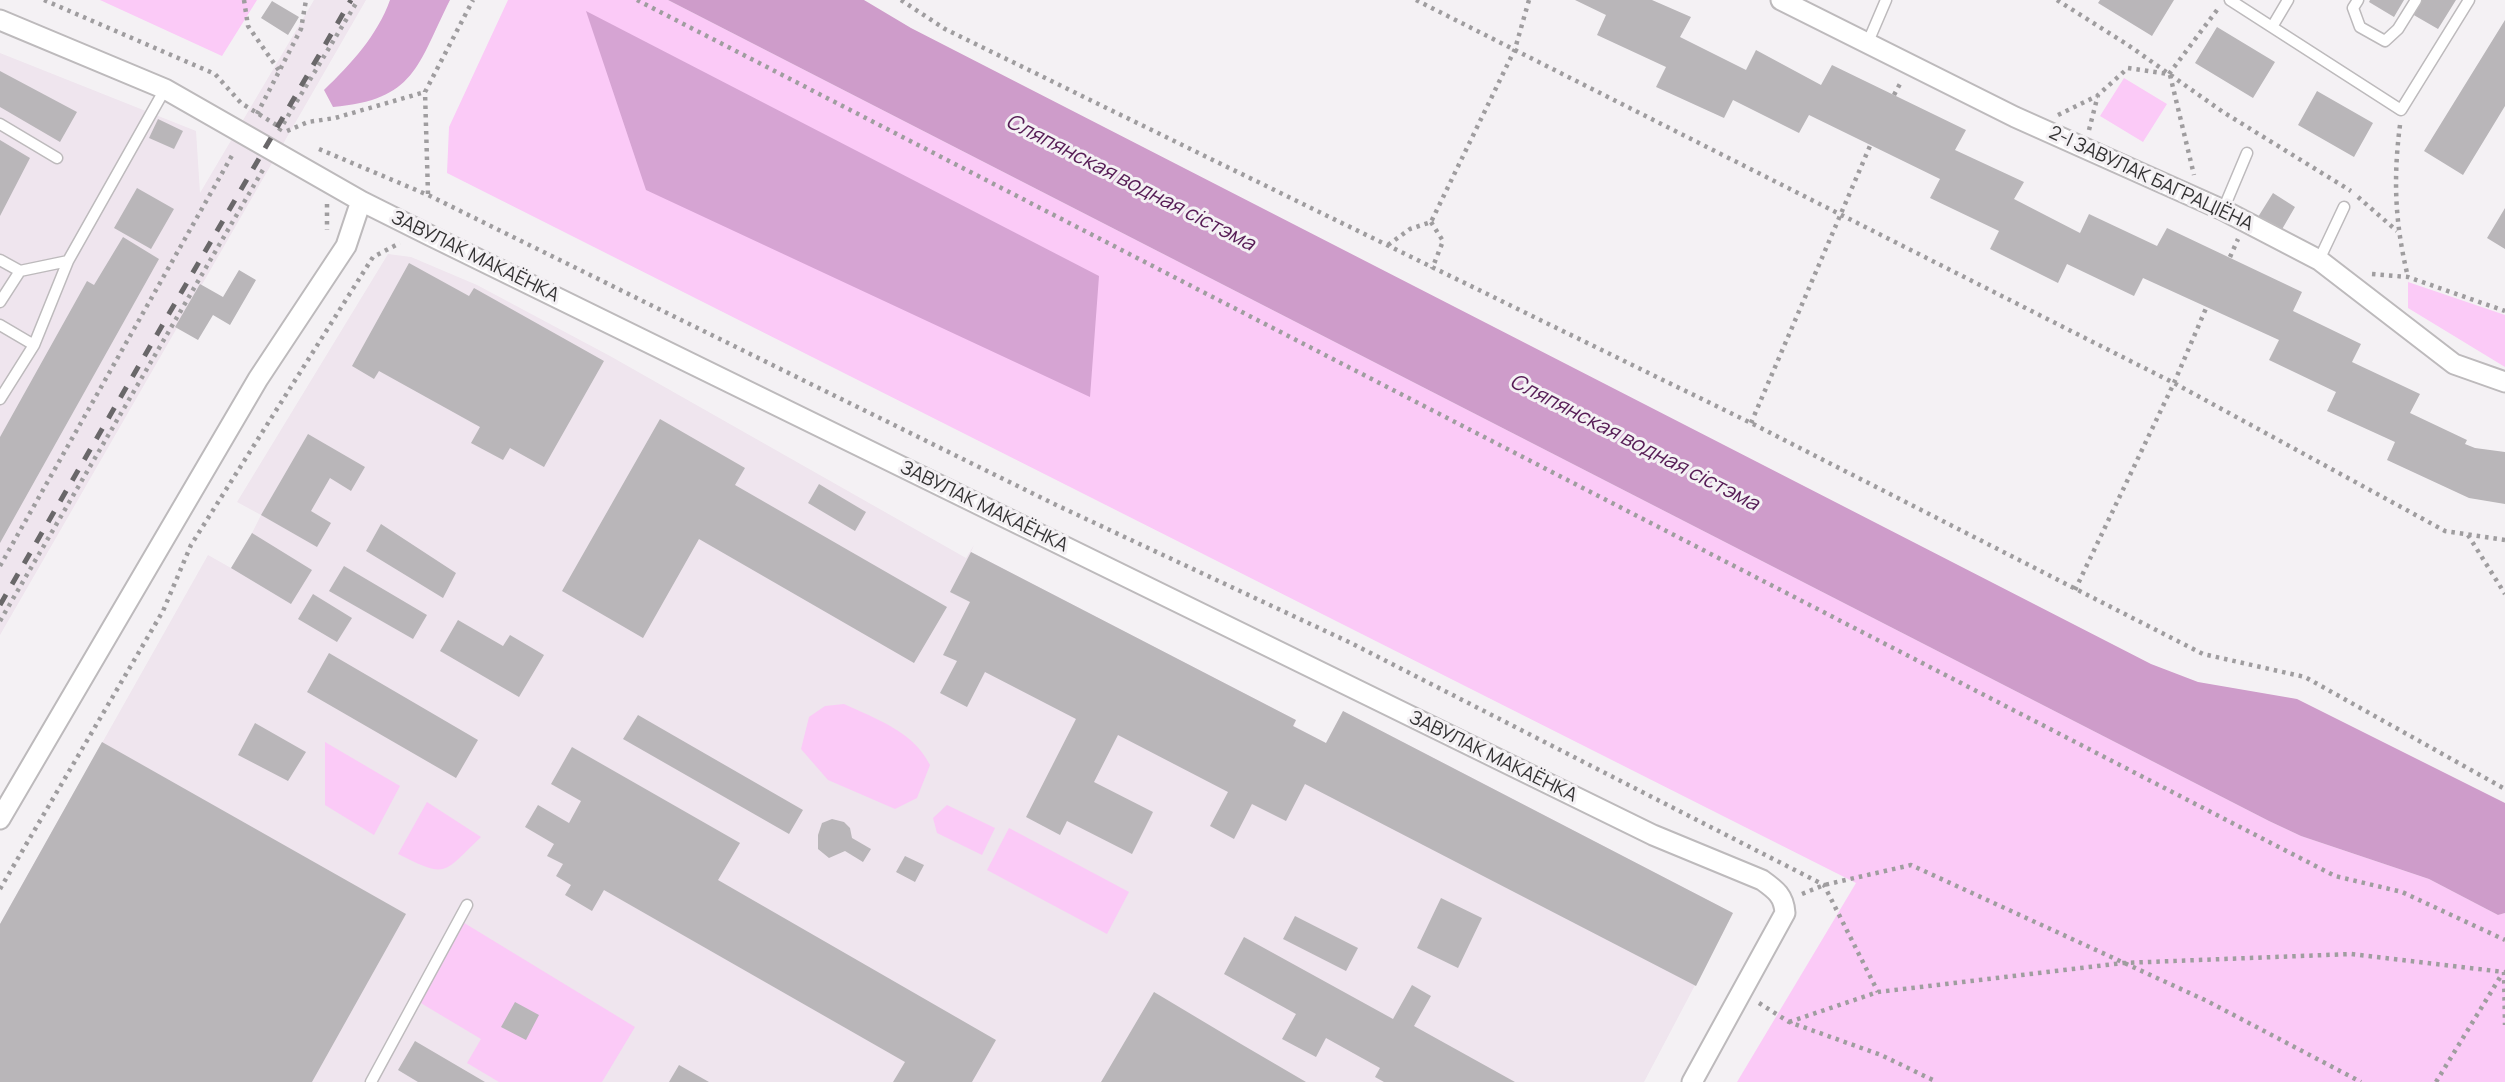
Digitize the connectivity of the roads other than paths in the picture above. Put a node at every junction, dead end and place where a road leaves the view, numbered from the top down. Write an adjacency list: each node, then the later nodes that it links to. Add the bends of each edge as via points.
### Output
1 (1781, 0): 10 (street, 2-І ЗАВУЛАК БАГРАЦІЁНА)
2 (1886, 0): 10 (lane)
3 (2230, 0): 9 (lane)
4 (2288, 0): 9 (lane)
5 (2358, 0): 6 (lane, via 2353,8 2360,27 2385,41)
6 (2416, 0)
7 (2469, 0): 9 (lane, via 2401,110)
8 (0, 20): 11 (street, ЗАВУЛАК МАКАЁНКА)
9 (2272, 27)
10 (1868, 42): 17 (street, 2-І ЗАВУЛАК БАГРАЦІЁНА, via 2035,126)
11 (165, 89): 15 (street, ЗАВУЛАК МАКАЁНКА); 20 (lane)
12 (0, 124): 14 (lane)
13 (2248, 153): 17 (lane)
14 (57, 158)
15 (361, 201): 27 (street, via 346,246 258,379); 30 (street, ЗАВУЛАК МАКАЁНКА, via 1654,835 1762,880 1785,901 1785,913)
16 (2344, 207): 19 (lane)
17 (2223, 210): 19 (street, 2-І ЗАВУЛАК БАГРАЦІЁНА)
18 (0, 260): 21 (lane)
19 (2319, 260): 25 (street, 2-І ЗАВУЛАК БАГРАЦІЁНА, via 2454,364)
20 (68, 261): 21 (lane); 24 (lane)
21 (20, 271): 22 (lane)
22 (0, 302)
23 (0, 325): 24 (lane)
24 (34, 345): 26 (lane)
25 (2505, 382)
26 (0, 399)
27 (0, 819)
28 (467, 905): 29 (lane)
29 (370, 1082)
30 (1692, 1082)

